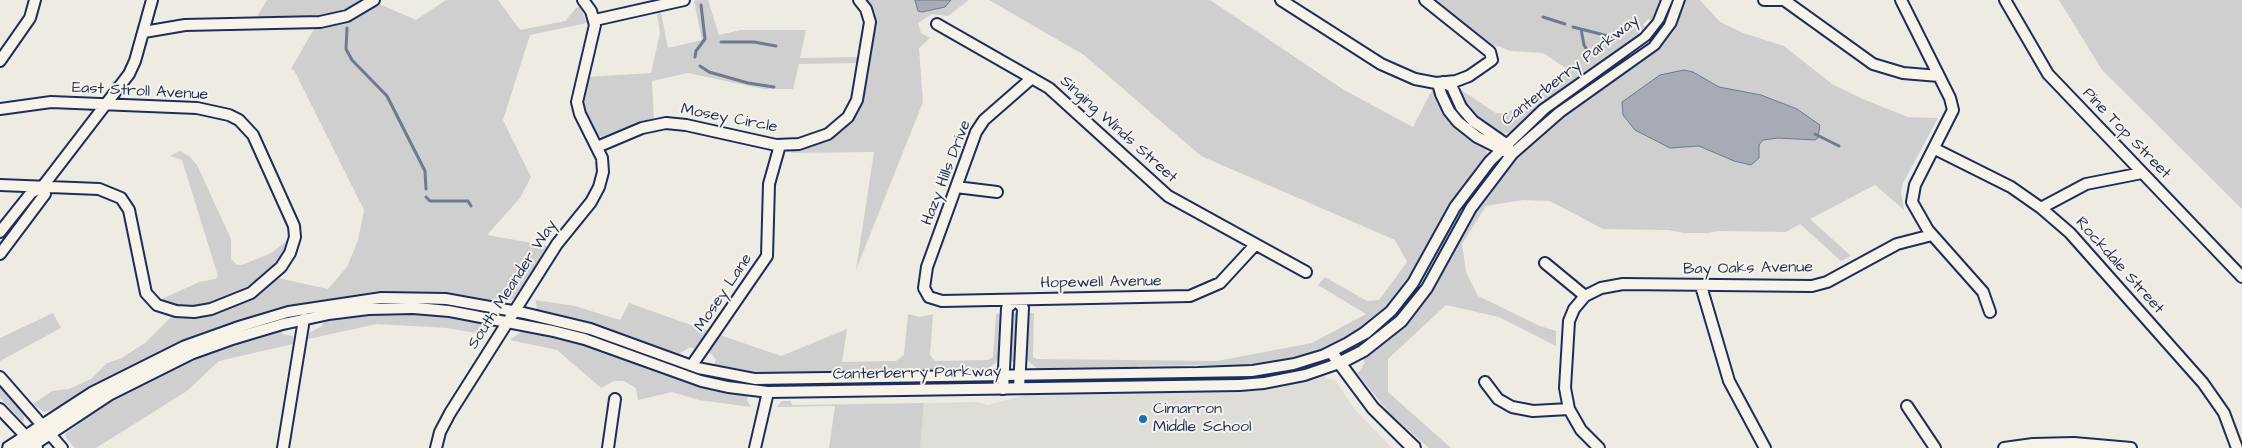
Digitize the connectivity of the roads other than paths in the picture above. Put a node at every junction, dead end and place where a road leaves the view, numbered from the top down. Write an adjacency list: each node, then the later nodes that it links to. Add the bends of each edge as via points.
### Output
1 (35, 0): 18 (street, via 30,18)
2 (152, 0): 17 (street)
3 (374, 0): 17 (street, via 347,16 320,22 185,25)
4 (583, 0): 15 (street)
5 (684, 0): 15 (street)
6 (859, 0): 24 (street, Mosey Circle, via 870,22 855,107 840,125 822,136 799,144)
7 (1281, 0): 21 (street, via 1387,67 1419,80)
8 (1425, 0): 21 (street, via 1493,57 1469,76)
9 (1667, 0): 26 (street, Canterberry Parkway, via 1654,26 1639,43 1544,109)
10 (1679, 0): 28 (street, Canterberry Parkway, via 1670,25 1654,46 1560,112)
11 (1764, 0): 12 (street)
12 (1783, 0): 19 (street, via 1873,64 1904,73)
13 (1901, 0): 19 (street)
14 (2005, 0): 29 (street, Pine Top Street, via 2048,74)
15 (595, 20): 25 (street, South Meander Way, via 577,102)
16 (937, 24): 20 (street, Singing Winds Street)
17 (144, 32): 22 (street, via 133,67)
18 (0, 61)
19 (1939, 76): 27 (street, via 1953,110)
20 (1032, 78): 32 (street, Hazy Hills Drive, via 980,124); 37 (street, Singing Winds Street, via 1054,92 1168,196)
21 (1443, 82): 26 (street, via 1439,87 1451,114 1472,134)
22 (106, 104): 23 (street, East Stroll Avenue, via 47,102); 31 (street); 31 (street, East Stroll Avenue, via 197,108 217,111 239,120 250,131 295,229 290,253 264,284 238,299 212,309 187,312 164,308 153,302 144,290 129,210 124,201 116,194 99,189)
23 (0, 109)
24 (780, 145): 25 (street, Mosey Circle, via 666,123 642,128); 52 (street, Mosey Lane, via 769,184 767,256)
25 (597, 147): 46 (street, South Meander Way, via 603,164 598,192 557,244)
26 (1503, 147): 28 (street); 50 (street, Canterberry Parkway, via 1455,206 1400,301 1365,333)
27 (1934, 149): 34 (street, Rockdale Street, via 1992,176); 36 (street, via 1912,195 1916,212)
28 (1512, 154): 51 (street, Canterberry Parkway, via 1468,212 1413,308 1378,341)
29 (2142, 174): 34 (street, via 2086,184); 41 (street, Pine Top Street)
30 (0, 185): 31 (street)
31 (43, 186): 35 (street, via 31,193); 38 (street, via 45,194)
32 (956, 187): 33 (street); 44 (street, Hazy Hills Drive, via 926,267)
33 (997, 192)
34 (2041, 208): 77 (street, Rockdale Street, via 2079,241 2197,375 2224,412)
35 (0, 232)
36 (1932, 235): 42 (street, Bay Oaks Avenue, via 1897,244 1818,285); 47 (street, via 1983,292)
37 (1255, 245): 40 (street, Singing Winds Street); 45 (street, Hopewell Avenue, via 1220,283 1190,296)
38 (0, 254)
39 (1545, 263): 43 (street)
40 (1306, 272)
41 (2242, 277)
42 (1701, 286): 43 (street, Bay Oaks Avenue, via 1616,284); 73 (street, via 1730,382)
43 (1585, 296): 62 (street, via 1572,312 1568,328 1565,388)
44 (925, 300): 45 (street, Hopewell Avenue)
45 (1016, 300): 53 (street, via 1007,308); 55 (street, via 1023,308)
46 (515, 311): 49 (street, South Meander Way); 52 (street, Canterberry Parkway, via 592,329); 63 (street, Canterberry Parkway, via 467,302 416,298 351,301 288,312 215,335 163,356 94,392)
47 (1990, 312)
48 (304, 319): 49 (street, Canterberry Parkway, via 361,310 413,308); 63 (street, Canterberry Parkway, via 241,336 174,361); 67 (street)
49 (508, 322): 58 (street, Canterberry Parkway, via 580,338 701,382); 68 (street, South Meander Way, via 446,420)
50 (1331, 352): 51 (street); 55 (street, Canterberry Parkway, via 1294,364 1252,371)
51 (1339, 363): 55 (street, Canterberry Parkway, via 1289,379 1249,384); 71 (street, via 1373,408)
52 (692, 365): 53 (street, Canterberry Parkway, via 730,376 764,380)
53 (1004, 376): 55 (street, Canterberry Parkway); 57 (street)
54 (0, 377): 63 (street)
55 (1020, 382): 57 (street, Canterberry Parkway)
56 (1486, 382): 62 (street, via 1498,399 1512,407 1533,411)
57 (1003, 389): 58 (street, Canterberry Parkway)
58 (768, 392): 70 (street)
59 (615, 399): 69 (street)
60 (1907, 406): 74 (street)
61 (0, 409): 64 (street)
62 (1569, 409): 72 (street, via 1581,430)
63 (45, 428): 64 (street, Canterberry Parkway); 66 (street)
64 (30, 444): 65 (street, Canterberry Parkway)
65 (9, 448)
66 (62, 448)
67 (283, 448)
68 (436, 448)
69 (608, 448)
70 (755, 448)
71 (1414, 448)
72 (1599, 448)
73 (1765, 448)
74 (1935, 448)
75 (2004, 448): 76 (street, via 2074,443)
76 (2131, 448)
77 (2237, 448)

